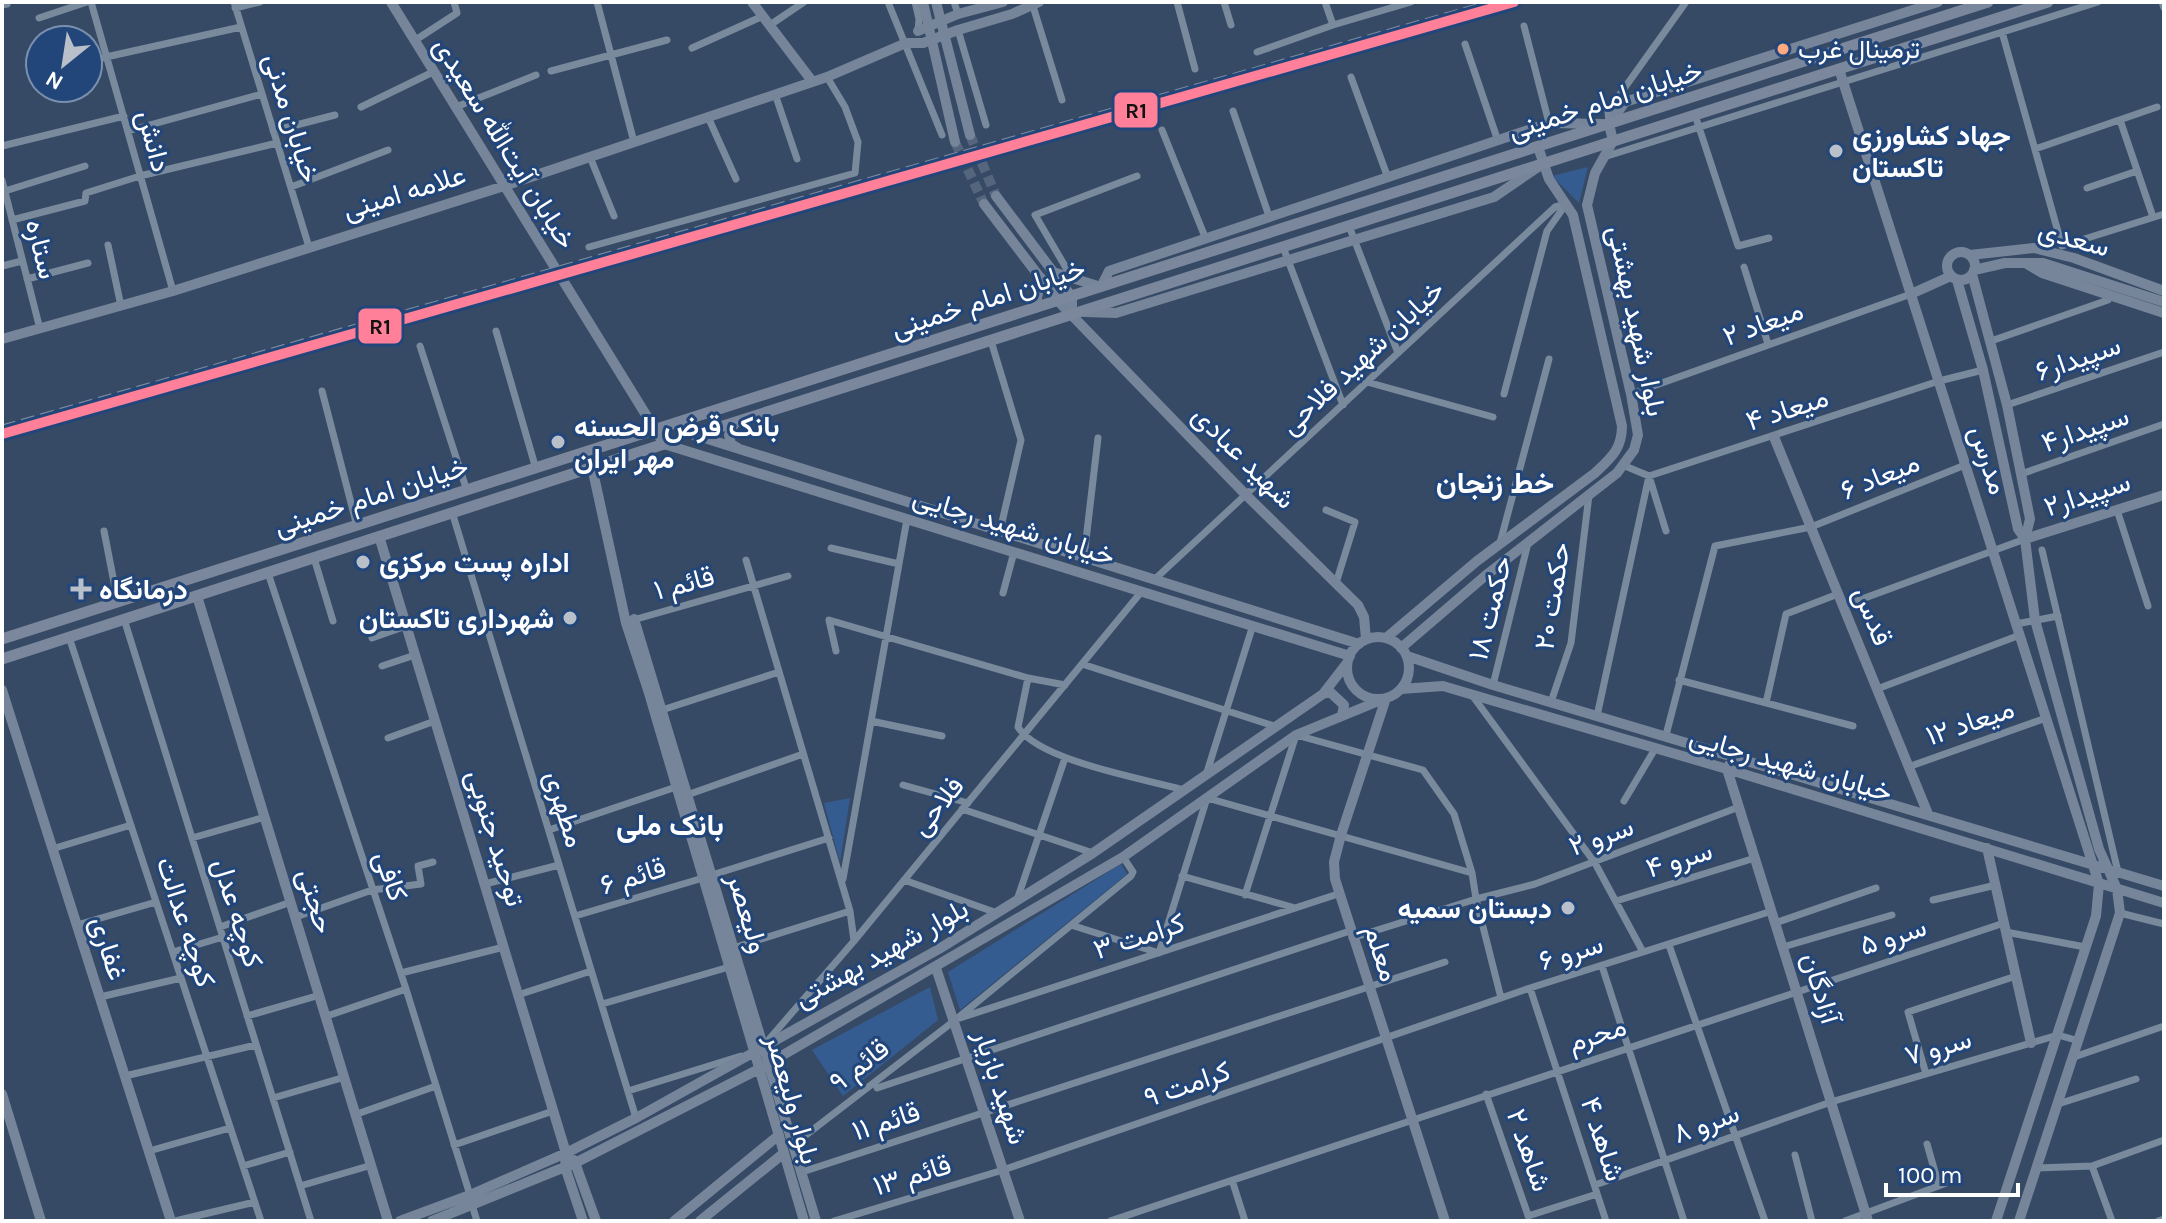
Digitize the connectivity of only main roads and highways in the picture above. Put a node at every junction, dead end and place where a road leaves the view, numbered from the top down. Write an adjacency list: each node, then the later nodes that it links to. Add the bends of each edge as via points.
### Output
1 (1988, 2): 3 (main road, خیابان امام خمینی)
2 (2048, 2): 4 (main road, خیابان امام خمینی)
3 (1833, 52): 4 (main road); 5 (main road, خیابان امام خمینی)
4 (1839, 69): 7 (main road, خیابان امام خمینی)
5 (874, 360): 6 (main road, خیابان امام خمینی); 7 (main road)
6 (830, 374): 8 (main road); 11 (main road, خیابان امام خمینی)
7 (878, 377): 8 (main road, خیابان امام خمینی)
8 (835, 390): 9 (main road, خیابان امام خمینی)
9 (695, 435)
10 (664, 444): 12 (main road, خیابان امام خمینی)
11 (2, 639)
12 (2, 659)

